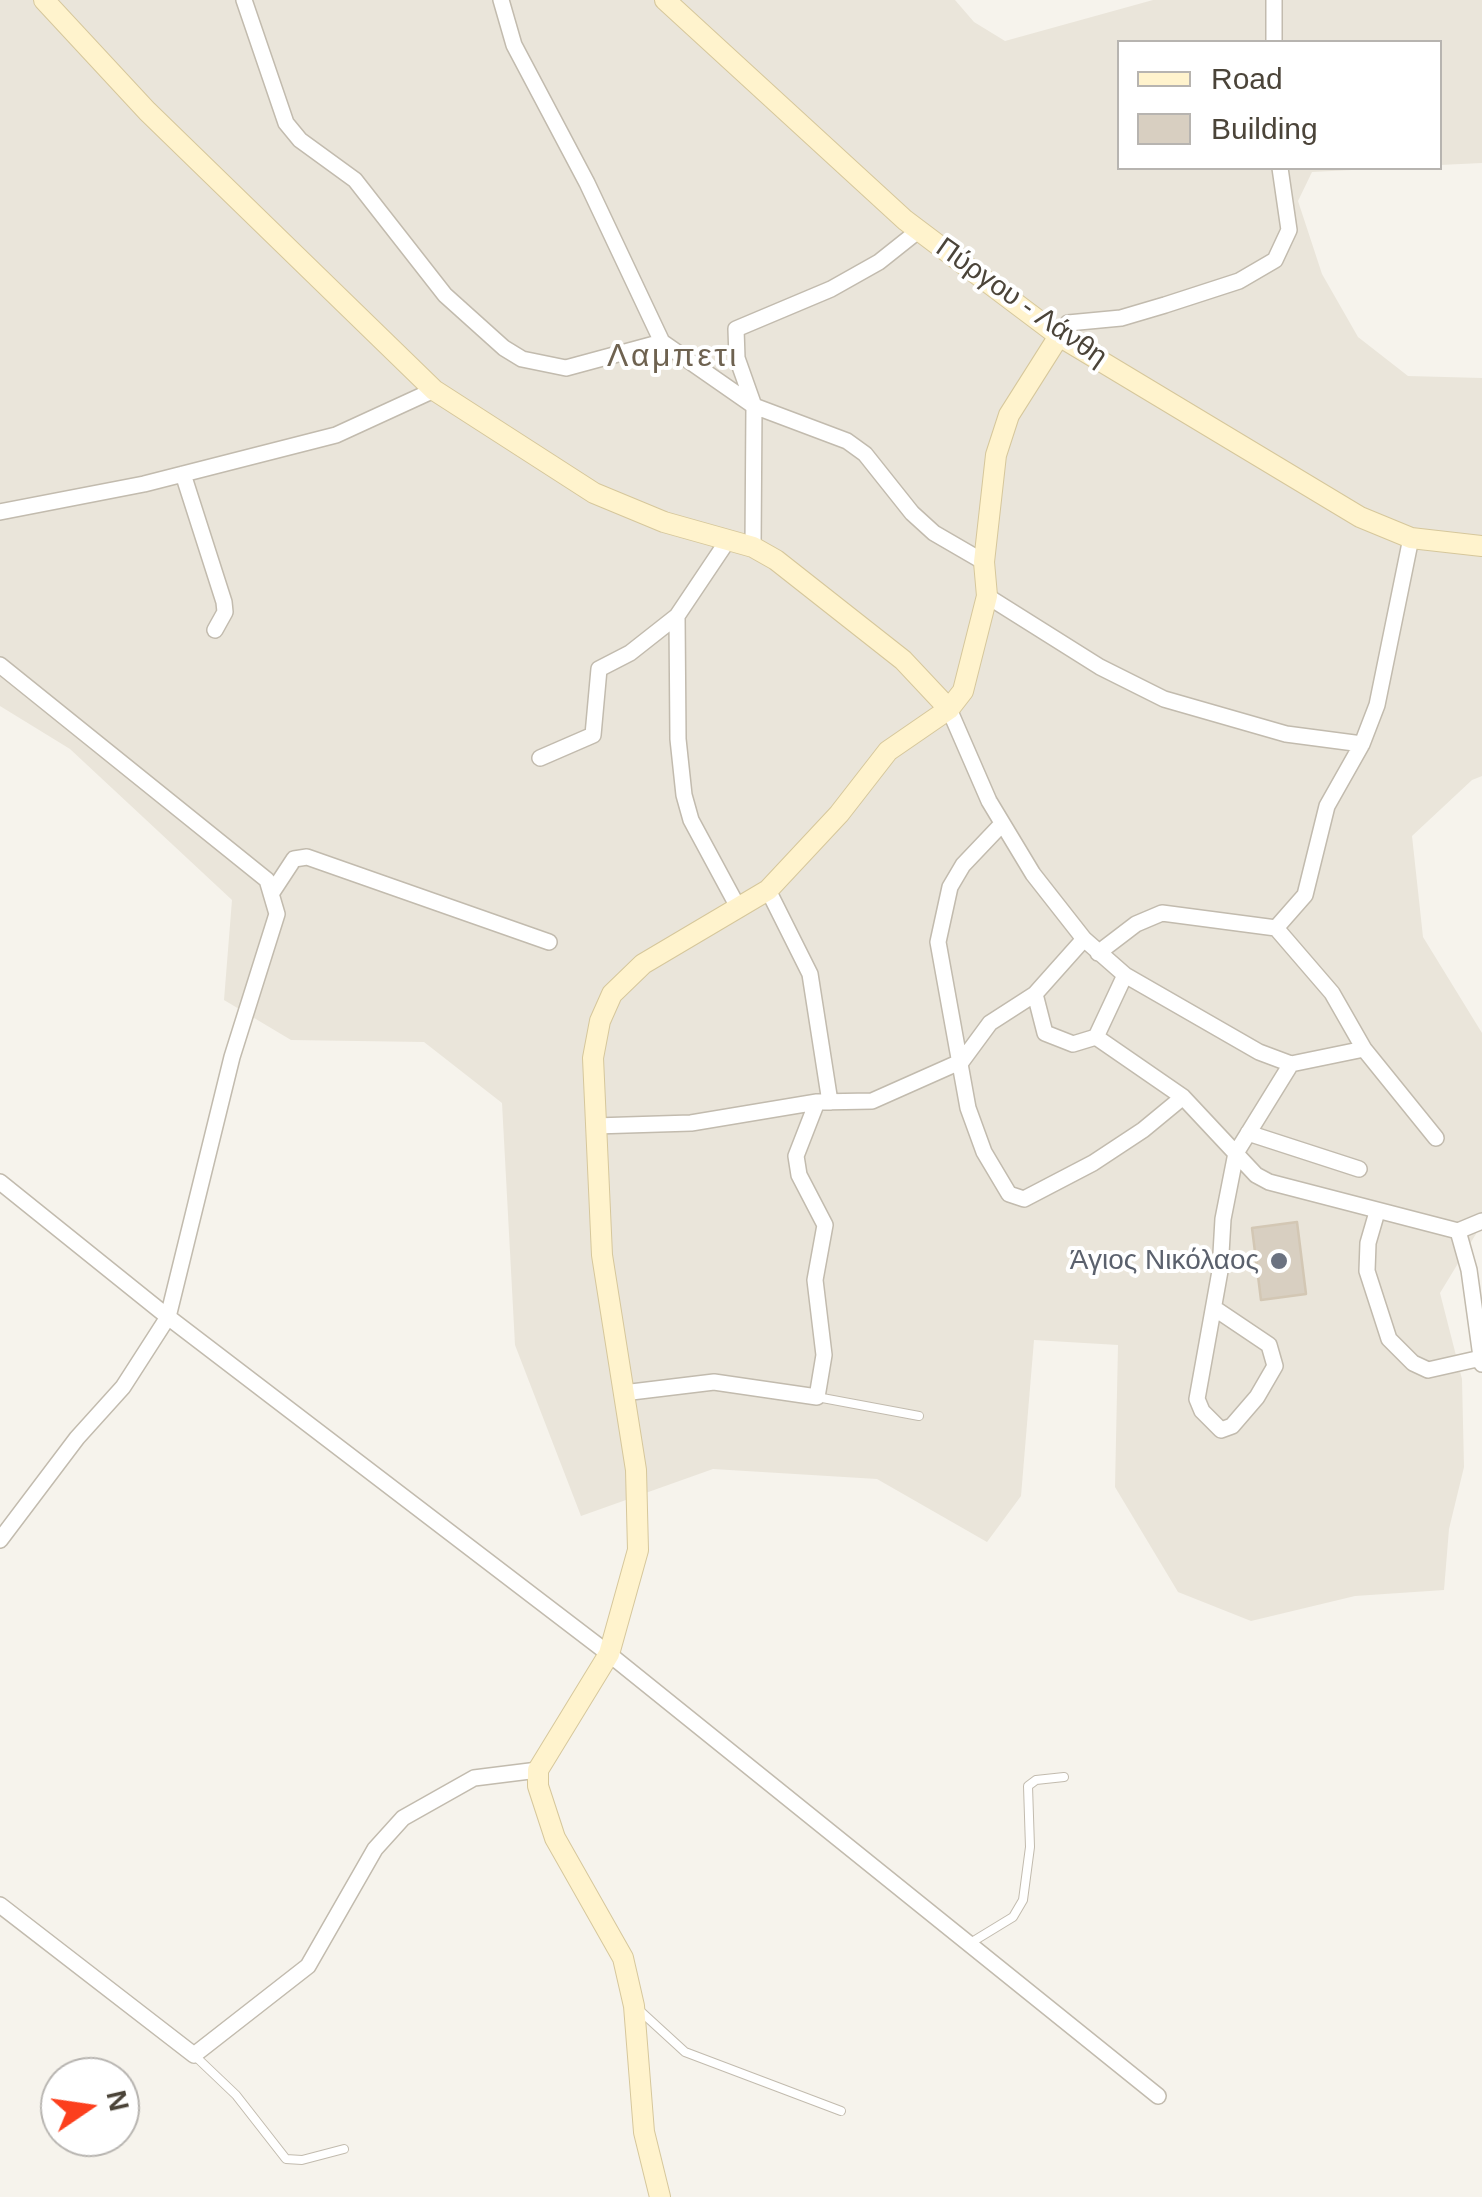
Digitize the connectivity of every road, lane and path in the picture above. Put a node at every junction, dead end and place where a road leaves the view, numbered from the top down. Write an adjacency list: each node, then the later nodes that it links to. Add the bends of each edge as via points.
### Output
1 (44, 0): 11 (street)
2 (244, 0): 10 (street, via 286,123 354,180 445,296 504,348 522,360 566,368)
3 (501, 0): 10 (street, via 514,45)
4 (665, 0): 8 (street, Πύργου - Λάνθη)
5 (1274, 0): 6 (street)
6 (1274, 40)
7 (1280, 170): 9 (street, via 1289,230 1275,260 1238,281 1166,305 1068,323)
8 (918, 232): 9 (street, Πύργου - Λάνθη); 12 (street, via 831,289 736,329 736,358)
9 (1059, 336): 15 (street, Πύργου - Λάνθη, via 1320,495); 19 (street, via 1002,433)
10 (662, 342): 12 (street)
11 (434, 390): 13 (street, via 336,435); 16 (street, via 594,493)
12 (754, 406): 18 (street); 19 (street, via 847,441 923,523)
13 (183, 474): 14 (street); 22 (street, via 224,602)
14 (0, 512)
15 (1411, 538): 17 (street, Πύργου - Λάνθη); 25 (street, via 1386,669)
16 (728, 540): 18 (street); 21 (street)
17 (1482, 546)
18 (753, 547): 24 (street, via 903,660)
19 (984, 562): 20 (street)
20 (987, 596): 24 (street, via 969,675); 25 (street, via 1164,699 1286,734)
21 (677, 616): 26 (street, via 599,670 593,735); 30 (street, via 684,795)
22 (215, 630)
23 (0, 665): 28 (street)
24 (949, 709): 27 (street); 29 (street, via 888,751)
25 (1362, 744): 31 (street, via 1327,806 1305,894)
26 (540, 758)
27 (1001, 825): 32 (street); 39 (street, via 963,865 939,923 939,957)
28 (273, 890): 33 (street, via 294,859 307,857); 53 (street, via 277,914 232,1057)
29 (768, 890): 30 (street); 42 (street, via 810,974)
30 (739, 909): 43 (street, via 667,947 612,994 594,1058)
31 (1276, 928): 34 (street, via 1162,913); 38 (street, via 1332,992)
32 (1084, 939): 34 (street); 36 (street)
33 (549, 942)
34 (1098, 953): 35 (street)
35 (1124, 975): 37 (street); 40 (street)
36 (1035, 994): 37 (street, via 1045,1033 1073,1044); 39 (street, via 990,1023)
37 (1096, 1037): 41 (street)
38 (1364, 1049): 40 (street); 45 (street)
39 (962, 1060): 41 (street, via 975,1132 1009,1194 1019,1199 1093,1163); 42 (street, via 872,1101)
40 (1291, 1064): 44 (street)
41 (1183, 1097): 46 (street)
42 (823, 1102): 43 (street, via 692,1123); 56 (street, via 796,1156 825,1224 814,1280 824,1355)
43 (596, 1126): 55 (street, via 602,1255)
44 (1248, 1133): 46 (street); 47 (street)
45 (1436, 1138)
46 (1236, 1153): 49 (street, via 1268,1182); 52 (street)
47 (1359, 1168)
48 (0, 1182): 53 (street)
49 (1377, 1212): 51 (street); 54 (street, via 1367,1271 1389,1340 1428,1370)
50 (1482, 1221): 51 (street)
51 (1458, 1230): 54 (street)
52 (1214, 1308): 52 (street, via 1197,1400 1222,1430 1257,1398 1275,1366 1269,1345)
53 (168, 1318): 58 (street, via 123,1387); 59 (street)
54 (1481, 1361)
55 (623, 1392): 56 (street, via 714,1382); 59 (street, via 640,1506 638,1550)
56 (817, 1397): 57 (lane)
57 (918, 1416)
58 (0, 1540)
59 (609, 1654): 60 (street); 63 (street)
60 (538, 1770): 64 (street, via 548,1820 623,1958); 65 (street, via 474,1778 403,1818 375,1849 308,1966)
61 (1064, 1777): 63 (lane, via 1028,1786 1023,1900 1013,1916)
62 (0, 1906): 65 (street)
63 (972, 1942): 66 (street)
64 (634, 2006): 67 (lane, via 685,2052); 69 (street, via 644,2132)
65 (194, 2056): 68 (lane, via 236,2095 286,2159)
66 (1158, 2096)
67 (841, 2111)
68 (344, 2150)
69 (660, 2197)

